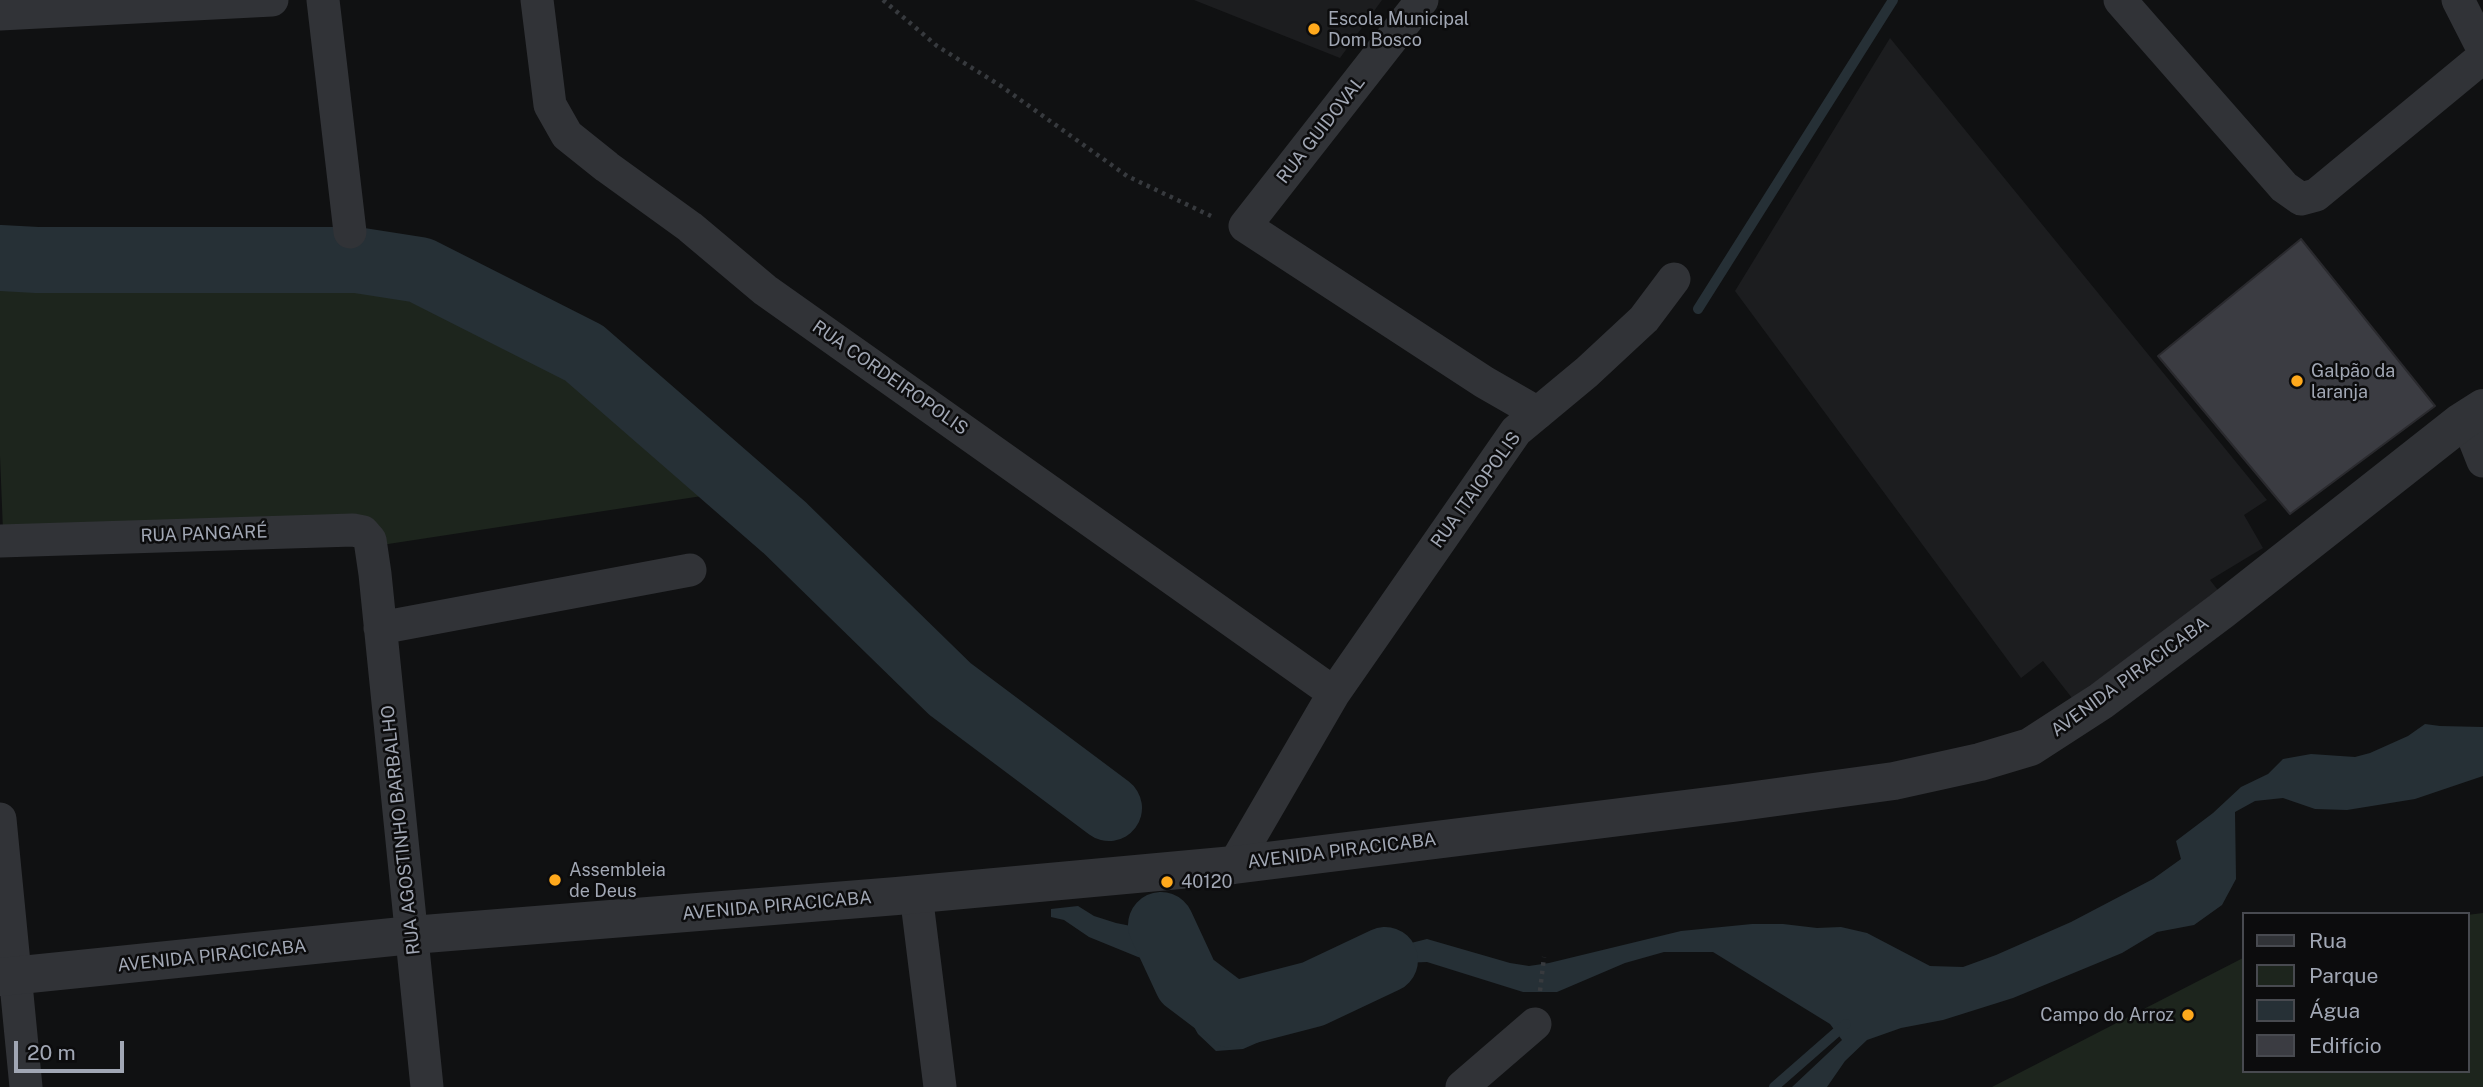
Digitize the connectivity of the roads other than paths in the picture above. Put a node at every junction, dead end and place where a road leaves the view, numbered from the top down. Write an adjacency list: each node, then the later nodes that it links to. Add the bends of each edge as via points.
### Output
1 (272, 0): 7 (street)
2 (323, 0): 10 (street)
3 (536, 0): 19 (street, RUA CORDEIROPOLIS, via 550,105 568,135 765,290)
4 (1422, 0): 12 (street, RUA GUIDOVAL, via 1245,226)
5 (2120, 0): 9 (street, via 2284,187 2301,199 2316,195)
6 (2458, 0): 8 (street)
7 (0, 14)
8 (2483, 49)
9 (2483, 57)
10 (350, 232)
11 (1674, 279): 12 (street, RUA ITAIOPOLIS, via 1644,319)
12 (1538, 413): 19 (street, RUA ITAIOPOLIS, via 1516,431)
13 (2475, 413): 14 (street); 21 (street, AVENIDA PIRACICABA, via 2210,620 2030,747 1894,781)
14 (2483, 461)
15 (0, 541): 17 (street, RUA PANGARÉ, via 353,530 370,540)
16 (690, 570): 18 (street)
17 (375, 574): 18 (street, RUA AGOSTINHO BARBALHO)
18 (380, 628): 23 (street, RUA AGOSTINHO BARBALHO)
19 (1334, 693): 21 (street, RUA ITAIOPOLIS)
20 (0, 819): 24 (street)
21 (1234, 865): 22 (street, AVENIDA PIRACICABA)
22 (916, 894): 23 (street, AVENIDA PIRACICABA); 28 (street)
23 (412, 935): 24 (street, AVENIDA PIRACICABA); 27 (street, RUA AGOSTINHO BARBALHO)
24 (7, 977): 26 (street)
25 (1537, 1014): 29 (street)
26 (26, 1087)
27 (427, 1087)
28 (940, 1087)
29 (1462, 1087)

